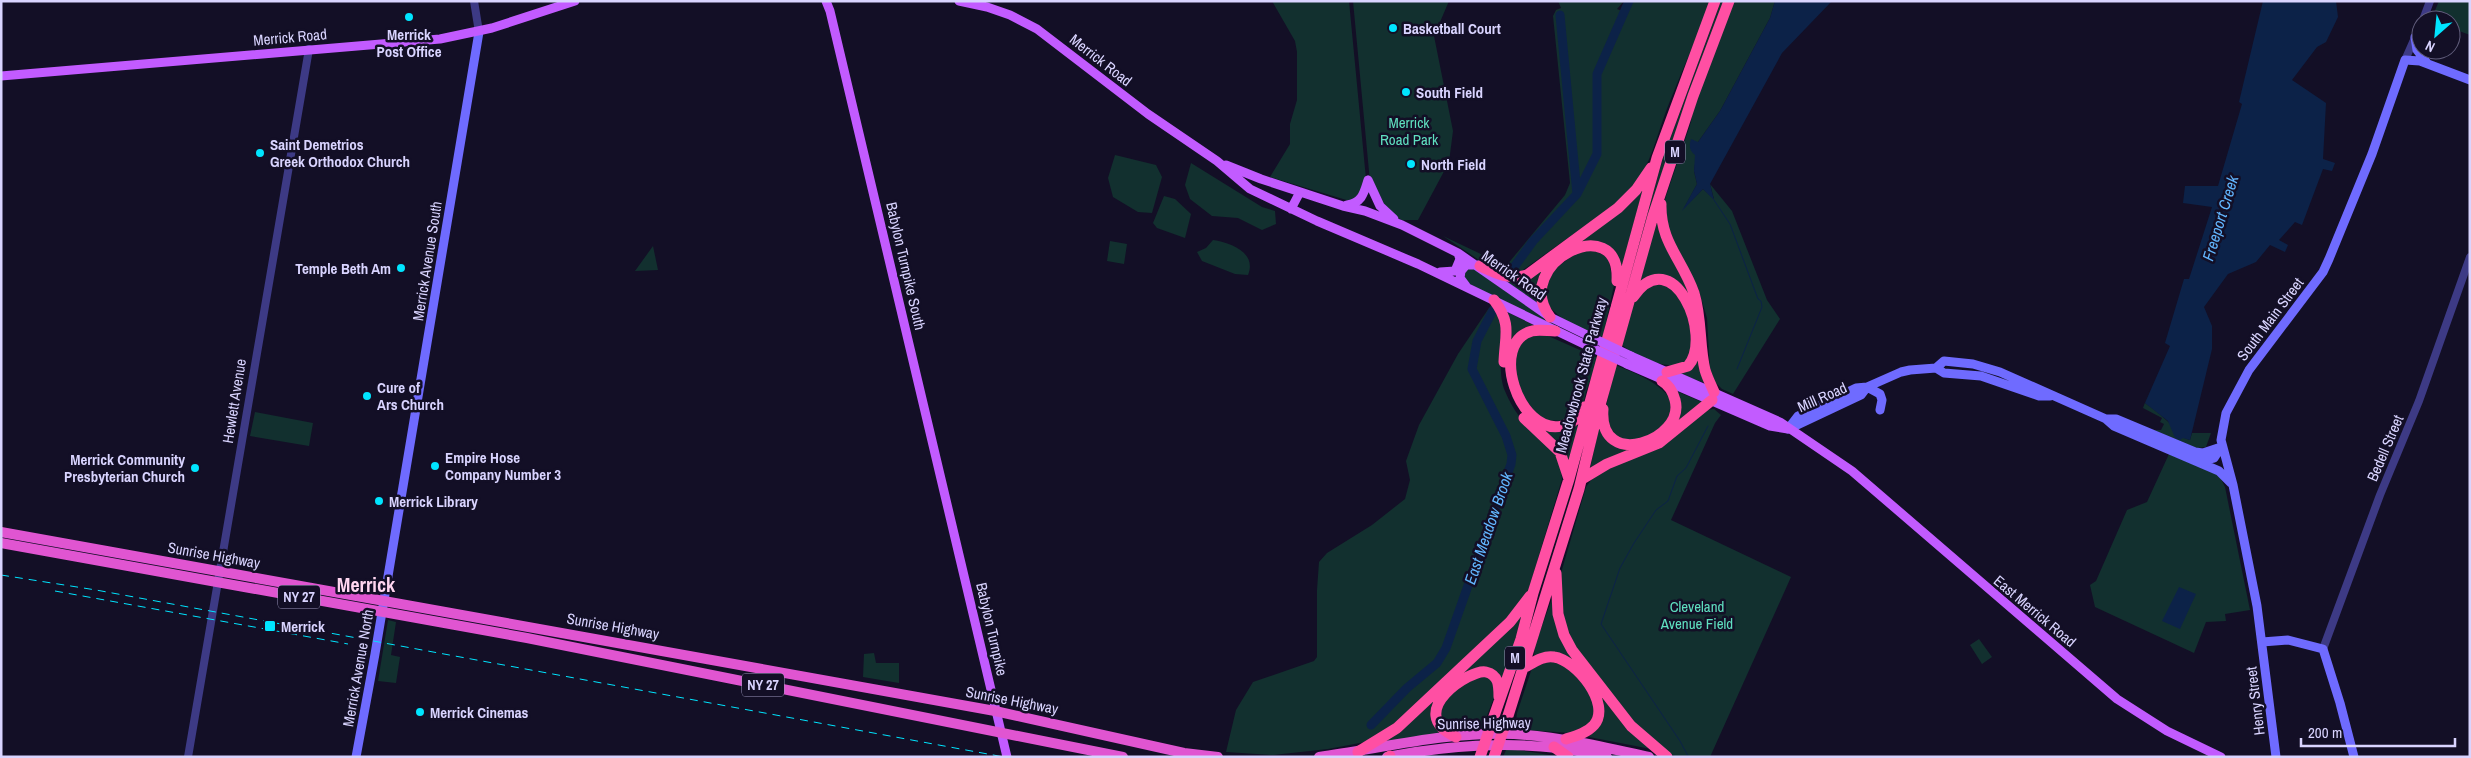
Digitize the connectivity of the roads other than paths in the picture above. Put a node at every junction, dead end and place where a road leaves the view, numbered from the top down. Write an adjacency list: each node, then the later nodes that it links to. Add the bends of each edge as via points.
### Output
1 (474, 1): 7 (street, Merrick Avenue South)
2 (576, 1): 7 (main road, Merrick Road)
3 (826, 1): 48 (main road, Babylon Turnpike South)
4 (959, 1): 16 (main road, Merrick Road, via 1010,15 1037,29 1148,114)
5 (1715, 1): 15 (highway, Meadowbrook State Parkway / M)
6 (1729, 1): 18 (highway, Meadowbrook State Parkway / M)
7 (479, 32): 9 (main road, Merrick Road); 46 (main road, Merrick Avenue South)
8 (2411, 46): 10 (street, South Main Street)
9 (308, 49): 13 (main road, Merrick Road); 51 (street, Hewlett Avenue)
10 (2405, 60): 12 (main road); 40 (main road, South Main Street, via 2372,154 2323,272 2265,346 2238,388 2223,422)
11 (2424, 60): 12 (main road)
12 (2427, 64): 14 (main road)
13 (1, 76)
14 (2470, 80)
15 (1657, 158): 25 (highway, via 1636,190 1618,208 1537,269 1516,278 1501,276); 29 (highway, Meadowbrook State Parkway / M)
16 (1217, 161): 17 (main road, Merrick Road); 20 (main road, Merrick Road, via 1250,189)
17 (1300, 192): 19 (main road, Merrick Road); 20 (main road)
18 (1661, 194): 28 (highway, Meadowbrook State Parkway / M); 36 (highway, via 1661,222 1697,305 1705,370)
19 (1343, 206): 21 (main road, Merrick Road); 21 (main road, via 1363,197 1368,180 1380,206)
20 (1291, 209): 24 (main road, Merrick Road)
21 (1402, 225): 22 (main road, Merrick Road)
22 (1458, 253): 24 (main road, via 1460,259 1455,271 1444,273); 25 (main road, Merrick Road)
23 (2470, 257): 57 (street, Bedell Street, via 2419,401)
24 (1418, 264): 26 (main road, Merrick Road)
25 (1480, 266): 26 (main road, via 1473,264 1461,271 1460,278); 30 (main road, Merrick Road)
26 (1469, 288): 27 (main road, Merrick Road)
27 (1494, 300): 31 (main road, Merrick Road); 43 (highway, via 1504,315 1507,328 1504,368 1510,395 1523,417 1560,452)
28 (1628, 305): 33 (highway, via 1641,286 1653,280 1671,282 1682,292 1694,323 1696,354 1684,369); 34 (highway, Meadowbrook State Parkway / M)
29 (1615, 307): 30 (highway, via 1616,261 1605,249 1586,246 1573,250 1550,267 1544,276 1540,291); 34 (highway, Meadowbrook State Parkway / M)
30 (1550, 317): 32 (main road, Merrick Road, bridge)
31 (1555, 331): 32 (main road, Merrick Road, bridge); 34 (highway, via 1526,333 1514,347 1512,378 1525,407 1545,424 1560,427 1579,417)
32 (1629, 360): 33 (main road, Merrick Road)
33 (1665, 377): 34 (highway, via 1676,405 1674,418 1655,436 1636,445 1622,444 1607,432 1602,418); 36 (main road, Merrick Road)
34 (1600, 386): 43 (highway, Meadowbrook State Parkway / M); 44 (highway, Meadowbrook State Parkway / M)
35 (1867, 387): 37 (main road, via 1880,394); 38 (main road, Mill Road, via 1901,372 1936,368 1944,373 1981,376 2039,396 2050,396); 39 (main road, Mill Road, via 1861,395)
36 (1713, 396): 39 (main road, Merrick Road, via 1780,422); 44 (highway, via 1659,443 1607,464)
37 (1880, 410)
38 (2106, 419): 40 (main road, Mill Road, via 2116,420 2195,452); 41 (main road, Mill Road, via 2114,426)
39 (1788, 429): 42 (main road, Merrick Road)
40 (2222, 447): 41 (main road, Mill Road, via 2210,459); 45 (main road, South Main Street)
41 (2181, 454): 45 (main road, Mill Road, via 2219,471)
42 (1845, 466): 80 (main road, East Merrick Road, via 2118,699 2167,731)
43 (1569, 479): 53 (highway, Meadowbrook State Parkway / M)
44 (1582, 479): 50 (highway, Meadowbrook State Parkway / M)
45 (2233, 485): 56 (main road, South Main Street)
46 (396, 526): 54 (main road, Merrick Avenue North)
47 (1, 532): 51 (highway, Sunrise Highway / NY 27)
48 (956, 537): 60 (main road, Babylon Turnpike)
49 (1, 543): 52 (highway, Sunrise Highway / NY 27)
50 (1556, 570): 58 (highway, Meadowbrook State Parkway / M); 79 (highway, via 1558,614 1572,650 1631,726)
51 (219, 571): 52 (street, Hewlett Avenue); 54 (highway, Sunrise Highway / NY 27)
52 (216, 583): 55 (highway, Sunrise Highway / NY 27); 67 (street, Hewlett Avenue)
53 (1533, 592): 59 (highway, Meadowbrook State Parkway / M, via 1522,639); 65 (highway, via 1510,622 1397,728)
54 (384, 600): 55 (main road, Merrick Avenue North); 60 (highway, Sunrise Highway / NY 27)
55 (382, 612): 61 (highway, Sunrise Highway / NY 27); 68 (main road, Merrick Avenue North)
56 (2262, 642): 57 (main road, via 2288,640); 81 (main road, Henry Street)
57 (2323, 649): 82 (main road)
58 (1525, 667): 63 (highway, via 1544,658 1560,659 1578,672 1597,696 1600,708 1595,724); 75 (highway, Meadowbrook State Parkway / M, bridge)
59 (1499, 701): 62 (highway, via 1498,681 1487,672 1474,673 1455,686 1440,701 1435,717 1440,728); 74 (highway, Meadowbrook State Parkway / M, bridge)
60 (995, 711): 61 (main road, Babylon Turnpike); 66 (highway, Sunrise Highway / NY 27)
61 (1000, 731): 69 (main road, Babylon Turnpike); 70 (highway, Sunrise Highway / NY 27)
62 (1456, 736): 63 (highway, Sunrise Highway, via 1514,734); 65 (highway, Sunrise Highway)
63 (1566, 740): 78 (highway, Sunrise Highway)
64 (1554, 747): 73 (highway, Sunrise Highway, via 1476,745); 76 (highway); 77 (highway, Sunrise Highway)
65 (1358, 752): 72 (highway, Sunrise Highway)
66 (1184, 755): 71 (highway, Sunrise Highway / NY 27)
67 (188, 757)
68 (356, 757)
69 (1007, 757)
70 (1123, 757)
71 (1218, 757)
72 (1318, 757)
73 (1389, 757)
74 (1480, 757)
75 (1494, 757)
76 (1568, 757)
77 (1607, 757)
78 (1649, 757)
79 (1667, 757)
80 (2221, 757)
81 (2276, 757)
82 (2354, 757)

